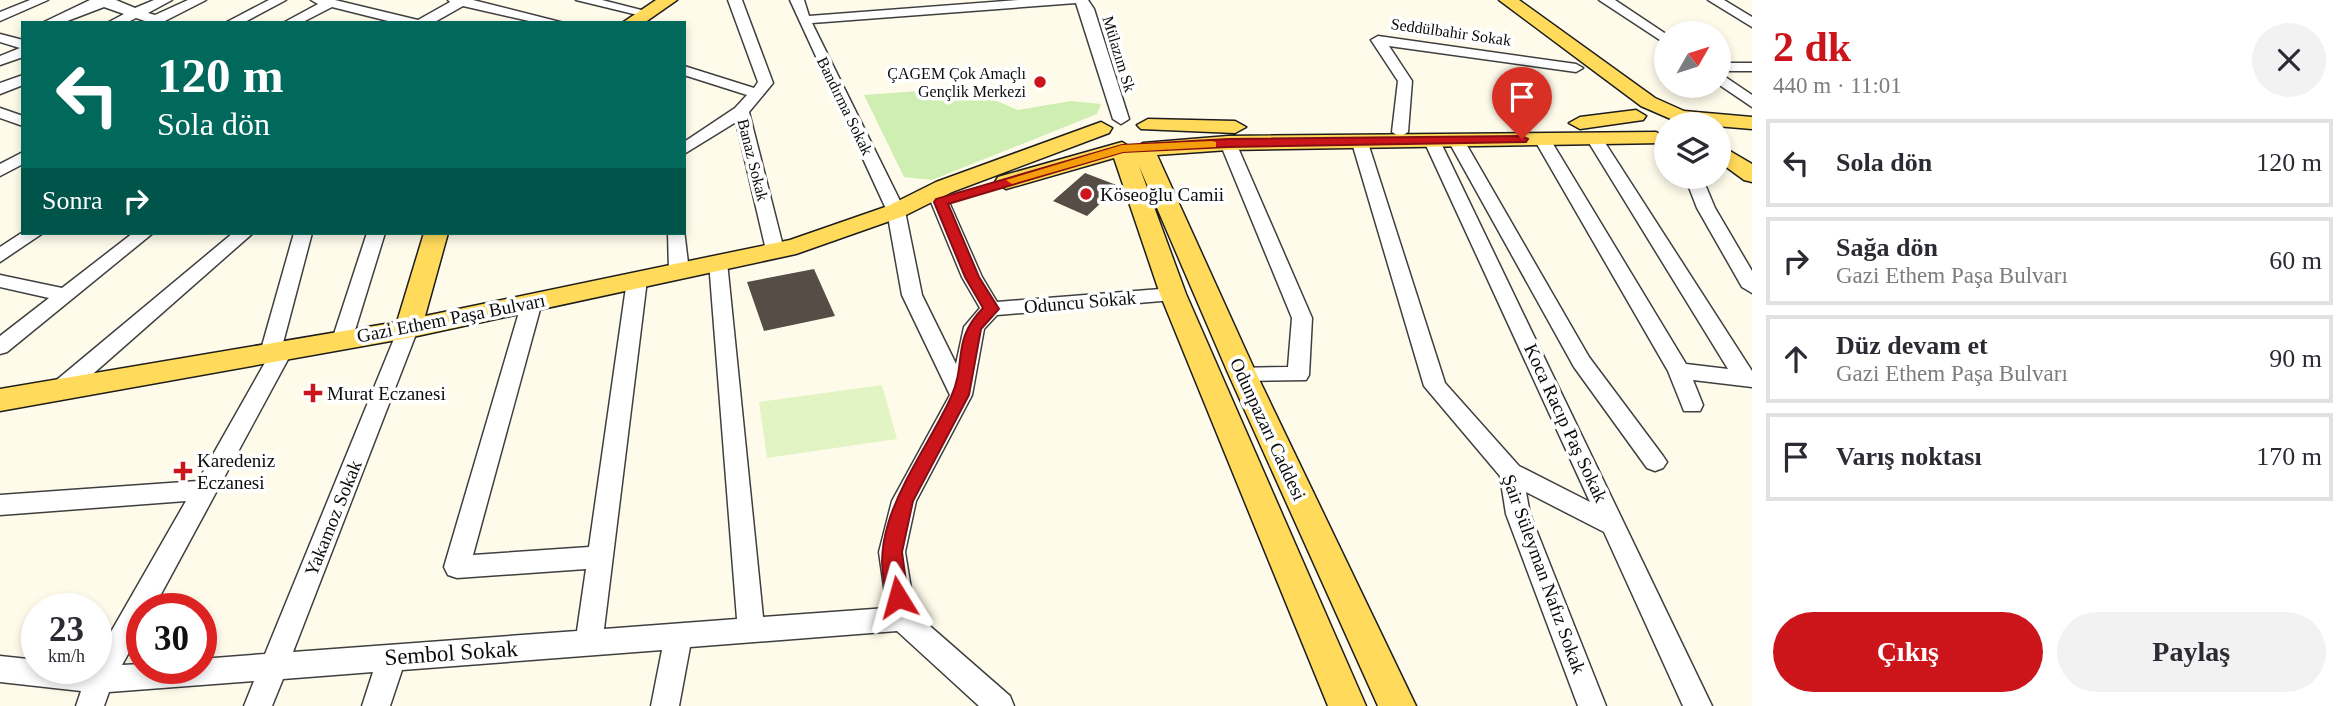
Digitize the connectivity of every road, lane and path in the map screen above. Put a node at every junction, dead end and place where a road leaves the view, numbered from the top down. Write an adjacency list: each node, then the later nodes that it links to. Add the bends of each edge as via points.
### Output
1 (41, 0): 20 (street)
2 (165, 0): 19 (street)
3 (200, 0): 27 (street)
4 (279, 0): 28 (street)
5 (583, 0): 21 (street)
6 (668, 0): 21 (main road)
7 (735, 0): 47 (street, Banaz Sokak, via 766,83)
8 (797, 0): 23 (street, Bandırma Sokak)
9 (1072, 0): 23 (street)
10 (1081, 0): 58 (street, Mülazım Sk)
11 (1491, 0): 42 (main road)
12 (1508, 0): 50 (main road, via 1648,102)
13 (1606, 0): 34 (street)
14 (1715, 0): 33 (street)
15 (103, 1): 19 (street); 24 (street)
16 (324, 1): 18 (street); 29 (street)
17 (460, 1): 22 (street); 32 (street)
18 (374, 13): 30 (street); 31 (street)
19 (133, 15): 25 (street); 26 (street)
20 (0, 17)
21 (638, 18)
22 (529, 20)
23 (804, 20): 78 (street, Bandırma Sokak)
24 (54, 21)
25 (119, 21)
26 (150, 21)
27 (155, 21)
28 (236, 21)
29 (293, 21)
30 (360, 21)
31 (406, 21)
32 (426, 21)
33 (1752, 23)
34 (1654, 32)
35 (21, 33): 36 (street)
36 (1, 38): 37 (street)
37 (21, 44)
38 (21, 53): 39 (street)
39 (0, 61)
40 (1731, 67): 41 (street)
41 (1752, 67)
42 (1576, 68): 52 (main road); 57 (street, Seddülbahir Sokak, via 1378,40 1405,81)
43 (686, 71): 47 (street)
44 (21, 80): 46 (street)
45 (1731, 86): 48 (street)
46 (0, 89)
47 (758, 94): 49 (street, Banaz Sokak)
48 (1752, 102)
49 (741, 111): 56 (street); 86 (street, Banaz Sokak)
50 (1669, 112)
51 (1654, 113): 52 (main road, Gazi Ethem Paşa Bulvarı)
52 (1636, 116): 57 (main road, Gazi Ethem Paşa Bulvarı, via 1454,133); 59 (main road, via 1635,124)
53 (1731, 122): 54 (main road)
54 (1752, 123)
55 (686, 129): 56 (street)
56 (708, 130): 69 (street)
57 (1400, 132): 58 (main road, Gazi Ethem Paşa Bulvarı)
58 (1127, 134): 67 (main road, Gazi Ethem Paşa Bulvarı); 77 (main road, Gazi Ethem Paşa Bulvarı); 78 (main road, Gazi Ethem Paşa Bulvarı, via 944,187); 93 (main road, Odunpazarı Caddesi); 102 (main road, Odunpazarı Caddesi, via 1208,291)
59 (1654, 136)
60 (1752, 136): 61 (main road)
61 (1731, 137)
62 (1594, 138): 63 (main road, Gazi Ethem Paşa Bulvarı); 64 (main road, Gazi Ethem Paşa Bulvarı); 103 (street)
63 (1542, 139): 66 (main road, Gazi Ethem Paşa Bulvarı); 101 (street)
64 (1654, 139)
65 (1432, 141): 66 (main road, Gazi Ethem Paşa Bulvarı); 68 (main road, Gazi Ethem Paşa Bulvarı); 112 (street, Koca Racıp Paş Sokak)
66 (1457, 142): 108 (street, via 1581,362)
67 (1228, 143): 68 (main road, Gazi Ethem Paşa Bulvarı); 102 (street, via 1302,318 1298,375)
68 (1360, 143): 109 (street, Şair Süleyman Nafız Sokak, via 1435,386)
69 (686, 147)
70 (21, 158): 72 (street)
71 (1731, 160): 74 (main road)
72 (0, 171)
73 (1731, 171): 75 (main road)
74 (1752, 176)
75 (1752, 182)
76 (1698, 189): 92 (street)
77 (940, 202): 78 (main road, Gazi Ethem Paşa Bulvarı); 96 (street)
78 (896, 211): 86 (main road, Gazi Ethem Paşa Bulvarı); 105 (street, Bandırma Sokak, via 912,295)
79 (31, 235): 87 (street)
80 (141, 235): 94 (street)
81 (242, 235): 104 (street)
82 (303, 235): 100 (street)
83 (375, 235): 98 (street)
84 (435, 235): 97 (main road)
85 (677, 235): 89 (street)
86 (775, 250): 88 (main road, Gazi Ethem Paşa Bulvarı)
87 (0, 256)
88 (718, 262): 89 (main road, Gazi Ethem Paşa Bulvarı); 115 (street)
89 (679, 271): 90 (main road, Gazi Ethem Paşa Bulvarı)
90 (637, 280): 95 (main road, Gazi Ethem Paşa Bulvarı); 113 (street)
91 (0, 281): 94 (street)
92 (1752, 287)
93 (1173, 294): 96 (street, Oduncu Sokak); 126 (main road, Odunpazarı Caddesi)
94 (64, 295): 99 (street)
95 (532, 302): 97 (main road, Gazi Ethem Paşa Bulvarı); 113 (street, via 457,567)
96 (991, 309): 105 (street, via 974,327)
97 (408, 329): 98 (main road, Gazi Ethem Paşa Bulvarı); 119 (street, Yakamoz Sokak)
98 (342, 340): 100 (main road, Gazi Ethem Paşa Bulvarı)
99 (0, 347)
100 (276, 352): 104 (main road, Gazi Ethem Paşa Bulvarı); 110 (street)
101 (1679, 371): 103 (street); 107 (street)
102 (1242, 373): 127 (main road, Odunpazarı Caddesi)
103 (1748, 379)
104 (61, 389): 106 (main road, Gazi Ethem Paşa Bulvarı)
105 (961, 395): 114 (street, via 904,501 892,552)
106 (0, 400)
107 (1692, 405)
108 (1655, 462)
109 (1511, 473): 112 (street); 128 (street, Şair Süleyman Nafız Sokak, via 1518,514)
110 (205, 489): 111 (street); 121 (street)
111 (0, 505)
112 (1614, 526): 129 (street, Koca Racıp Paş Sokak)
113 (601, 557): 117 (street)
114 (902, 619): 115 (street, Sembol Sokak); 125 (street)
115 (751, 630): 116 (street, Sembol Sokak)
116 (678, 636): 117 (street, Sembol Sokak); 124 (street)
117 (589, 643): 118 (street, Sembol Sokak)
118 (391, 658): 119 (street, Sembol Sokak); 123 (street)
119 (274, 667): 121 (street, Sembol Sokak); 122 (street, Yakamoz Sokak)
120 (0, 669): 121 (street, Sembol Sokak)
121 (95, 693)
122 (258, 706)
123 (376, 706)
124 (665, 706)
125 (1000, 706)
126 (1347, 706)
127 (1397, 706)
128 (1592, 706)
129 (1698, 706)

